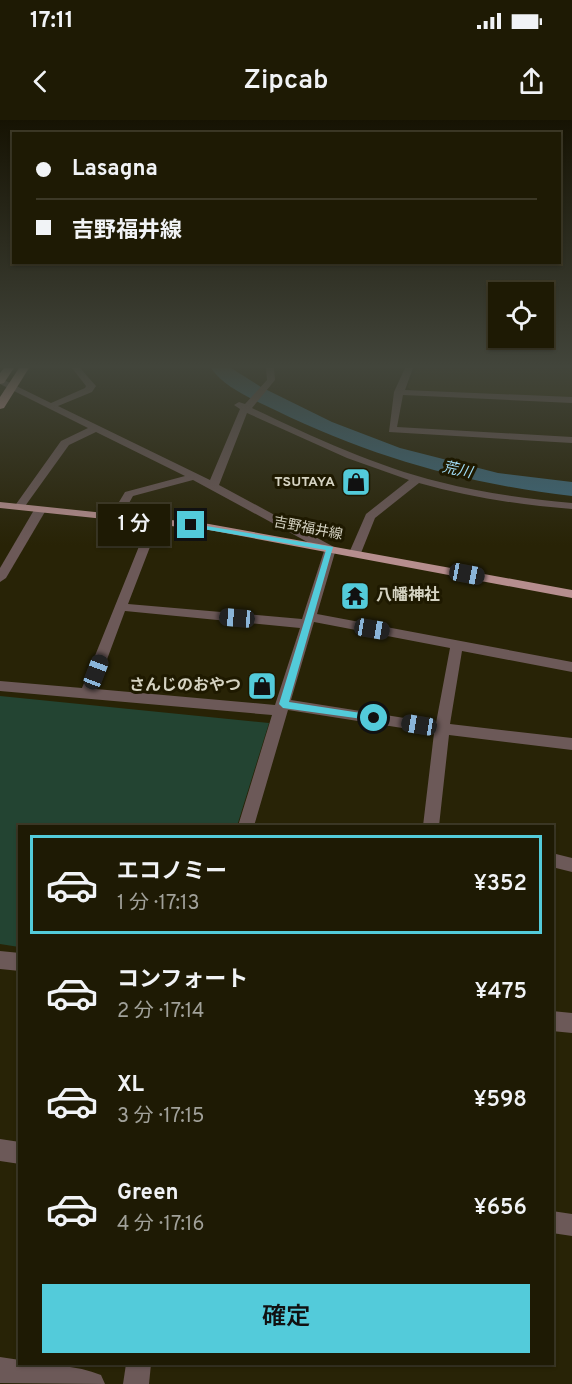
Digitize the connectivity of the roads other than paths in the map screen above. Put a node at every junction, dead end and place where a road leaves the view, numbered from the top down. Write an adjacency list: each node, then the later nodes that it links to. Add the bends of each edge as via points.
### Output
1 (236, 427): 8 (street)
2 (286, 427): 7 (street, via 333,450)
3 (393, 427): 5 (street, via 392,430)
4 (97, 428): 6 (street); 11 (street, via 65,443)
5 (572, 440)
6 (195, 477): 8 (street); 13 (street, via 129,494)
7 (417, 479): 10 (street, via 488,496); 16 (street, via 370,516)
8 (213, 486): 15 (street)
9 (0, 505): 11 (main road, 吉野福井線)
10 (572, 506)
11 (19, 507): 12 (main road, 吉野福井線)
12 (40, 510): 13 (main road, 吉野福井線); 17 (street)
13 (116, 517): 14 (main road, 吉野福井線)
14 (154, 521): 15 (main road, 吉野福井線); 19 (street)
15 (328, 548): 16 (main road, 吉野福井線); 20 (street)
16 (355, 553): 18 (main road, 吉野福井線)
17 (0, 578)
18 (572, 594)
19 (121, 607): 20 (street); 24 (street)
20 (308, 621): 21 (street); 25 (street)
21 (457, 644): 22 (street); 26 (street)
22 (572, 667)
23 (0, 686): 24 (street)
24 (87, 694): 25 (street)
25 (282, 708): 26 (street); 28 (street)
26 (442, 729): 27 (street); 29 (street)
27 (572, 744)
28 (246, 825)
29 (432, 825)
30 (554, 860): 31 (street)
31 (572, 865)
32 (0, 960): 33 (street)
33 (18, 962)
34 (554, 1021): 35 (street)
35 (572, 1023)
36 (0, 1150): 37 (street)
37 (18, 1153)
38 (554, 1222): 39 (street)
39 (572, 1225)
40 (139, 1365): 43 (street)
41 (0, 1370): 42 (street)
42 (92, 1384)
43 (136, 1384)

